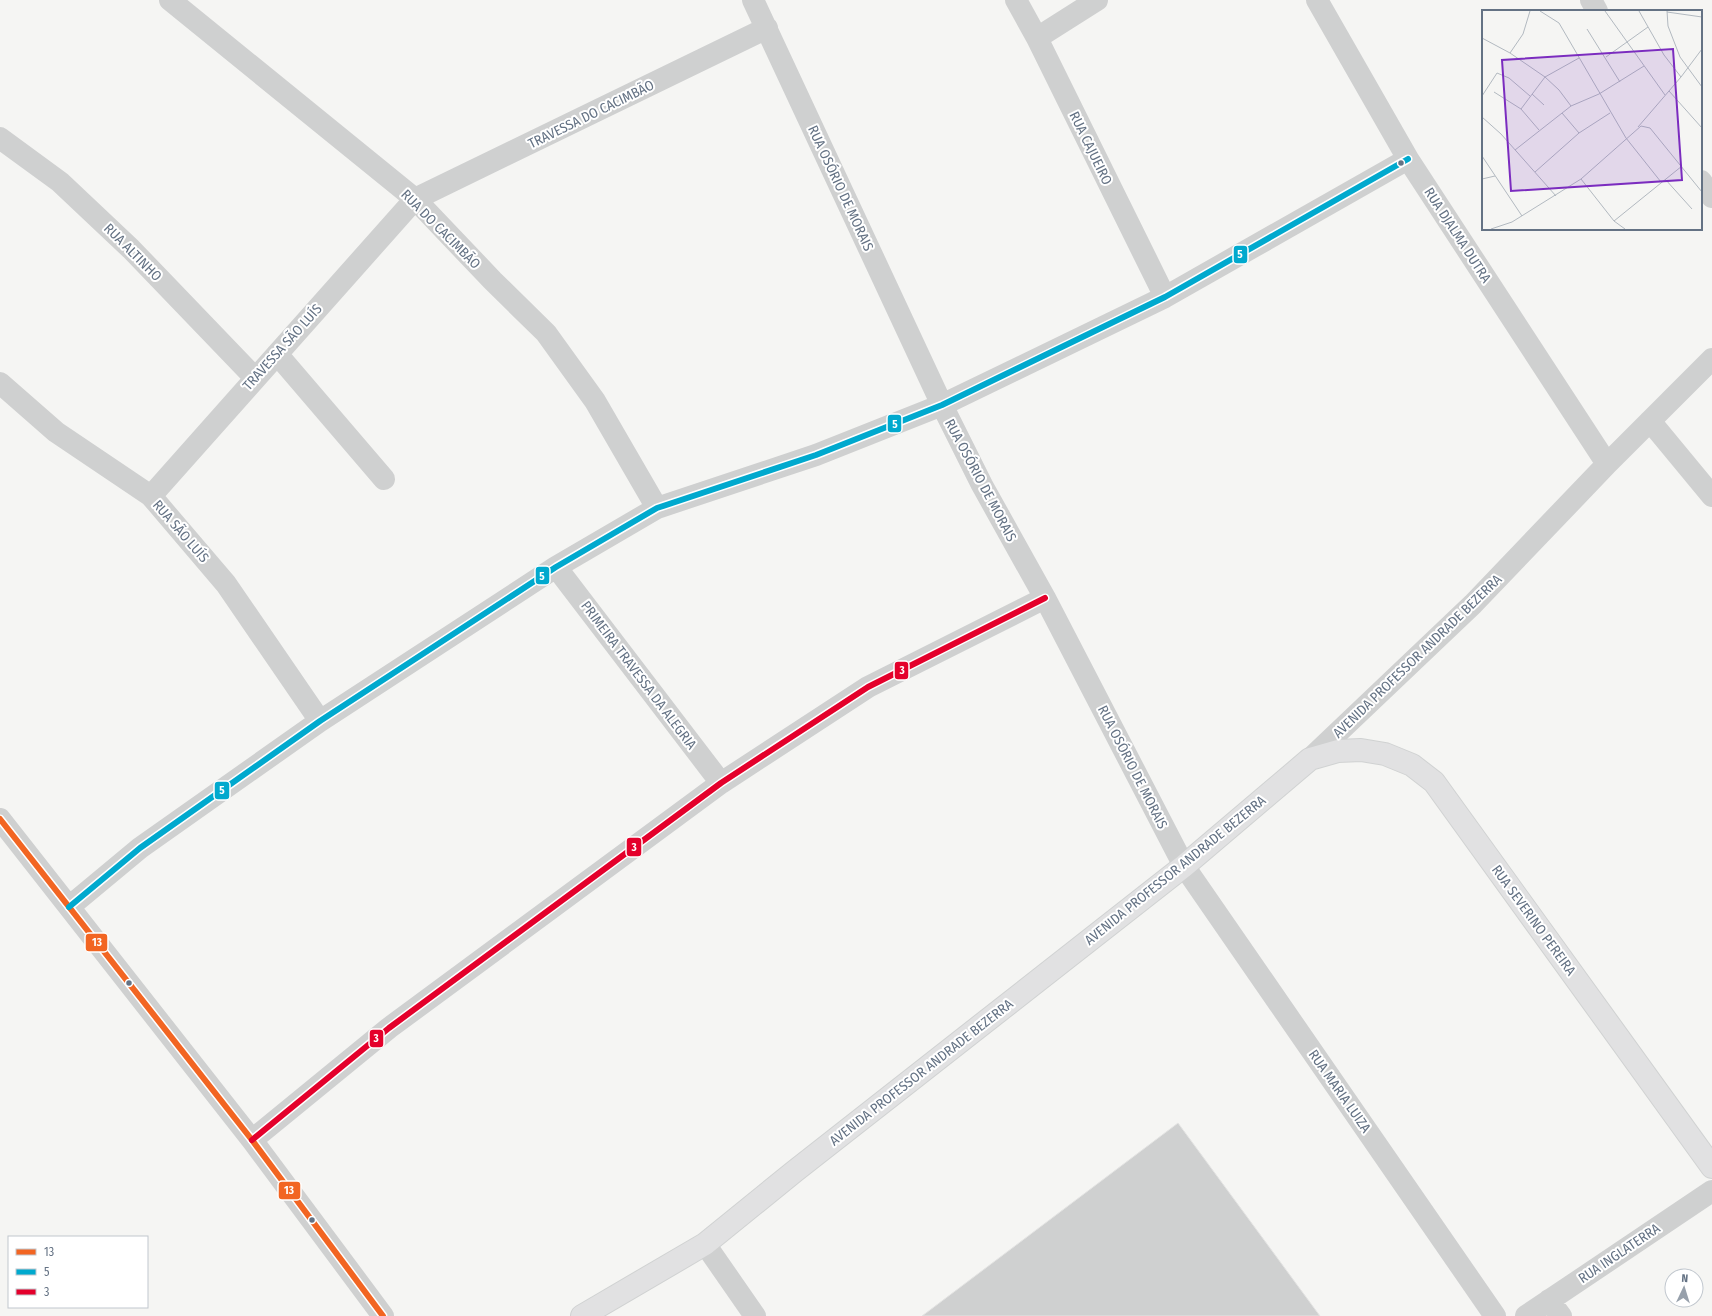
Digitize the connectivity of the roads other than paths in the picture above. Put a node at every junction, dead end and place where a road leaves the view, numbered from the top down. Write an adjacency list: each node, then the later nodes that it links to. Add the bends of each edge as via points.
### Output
1 (170, 0): 14 (street, RUA DO CACIMBÃO)
2 (753, 0): 8 (street, RUA OSÓRIO DE MORAIS)
3 (1016, 0): 9 (street, RUA CAJUEIRO)
4 (1097, 0): 9 (street)
5 (1317, 0): 11 (street, RUA DJALMA DUTRA)
6 (1591, 0): 7 (street)
7 (1596, 10)
8 (767, 28): 14 (street, TRAVESSA DO CACIMBÃO); 20 (street, RUA OSÓRIO DE MORAIS)
9 (1037, 38): 15 (street, RUA CAJUEIRO)
10 (0, 138): 18 (street, RUA ALTINHO, via 60,182 131,249)
11 (1408, 159): 15 (street); 22 (street, RUA DJALMA DUTRA)
12 (1702, 182): 13 (street)
13 (1712, 197)
14 (415, 199): 16 (street, TRAVESSA SÃO LUÍS); 26 (street, RUA DO CACIMBÃO, via 546,333 595,401)
15 (1165, 297): 20 (street)
16 (277, 354): 18 (street, TRAVESSA SÃO LUÍS); 23 (street)
17 (1712, 359): 21 (street, AVENIDA PROFESSOR ANDRADE BEZERRA)
18 (255, 378): 24 (street, TRAVESSA SÃO LUÍS)
19 (0, 383): 24 (street, RUA SÃO LUÍS, via 56,432)
20 (942, 404): 26 (street, via 816,455); 28 (street, RUA OSÓRIO DE MORAIS, via 982,485)
21 (1650, 421): 22 (street, AVENIDA PROFESSOR ANDRADE BEZERRA); 25 (street)
22 (1607, 464): 30 (street, AVENIDA PROFESSOR ANDRADE BEZERRA, via 1473,604)
23 (384, 479)
24 (151, 496): 29 (street, RUA SÃO LUÍS, via 226,584)
25 (1712, 496)
26 (657, 508): 27 (street)
27 (556, 567): 29 (street); 31 (street, PRIMEIRA TRAVESSA DA ALEGRIA)
28 (1045, 598): 31 (street, via 868,687); 33 (street, RUA OSÓRIO DE MORAIS)
29 (320, 721): 34 (street, via 140,848)
30 (1310, 759): 33 (main road, AVENIDA PROFESSOR ANDRADE BEZERRA); 36 (main road, RUA SEVERINO PEREIRA, via 1338,751 1361,750 1385,754 1412,765 1434,782)
31 (721, 783): 35 (street, via 389,1028)
32 (0, 820): 34 (street)
33 (1184, 866): 38 (main road, AVENIDA PROFESSOR ANDRADE BEZERRA); 43 (street, RUA MARIA LUIZA)
34 (69, 907): 35 (street)
35 (252, 1140): 40 (street)
36 (1712, 1167)
37 (1712, 1191): 39 (street, RUA INGLATERRA)
38 (705, 1244): 41 (main road, AVENIDA PROFESSOR ANDRADE BEZERRA); 42 (street)
39 (1555, 1308): 44 (street, RUA INGLATERRA)
40 (383, 1316)
41 (582, 1316)
42 (755, 1316)
43 (1495, 1316)
44 (1526, 1316)

